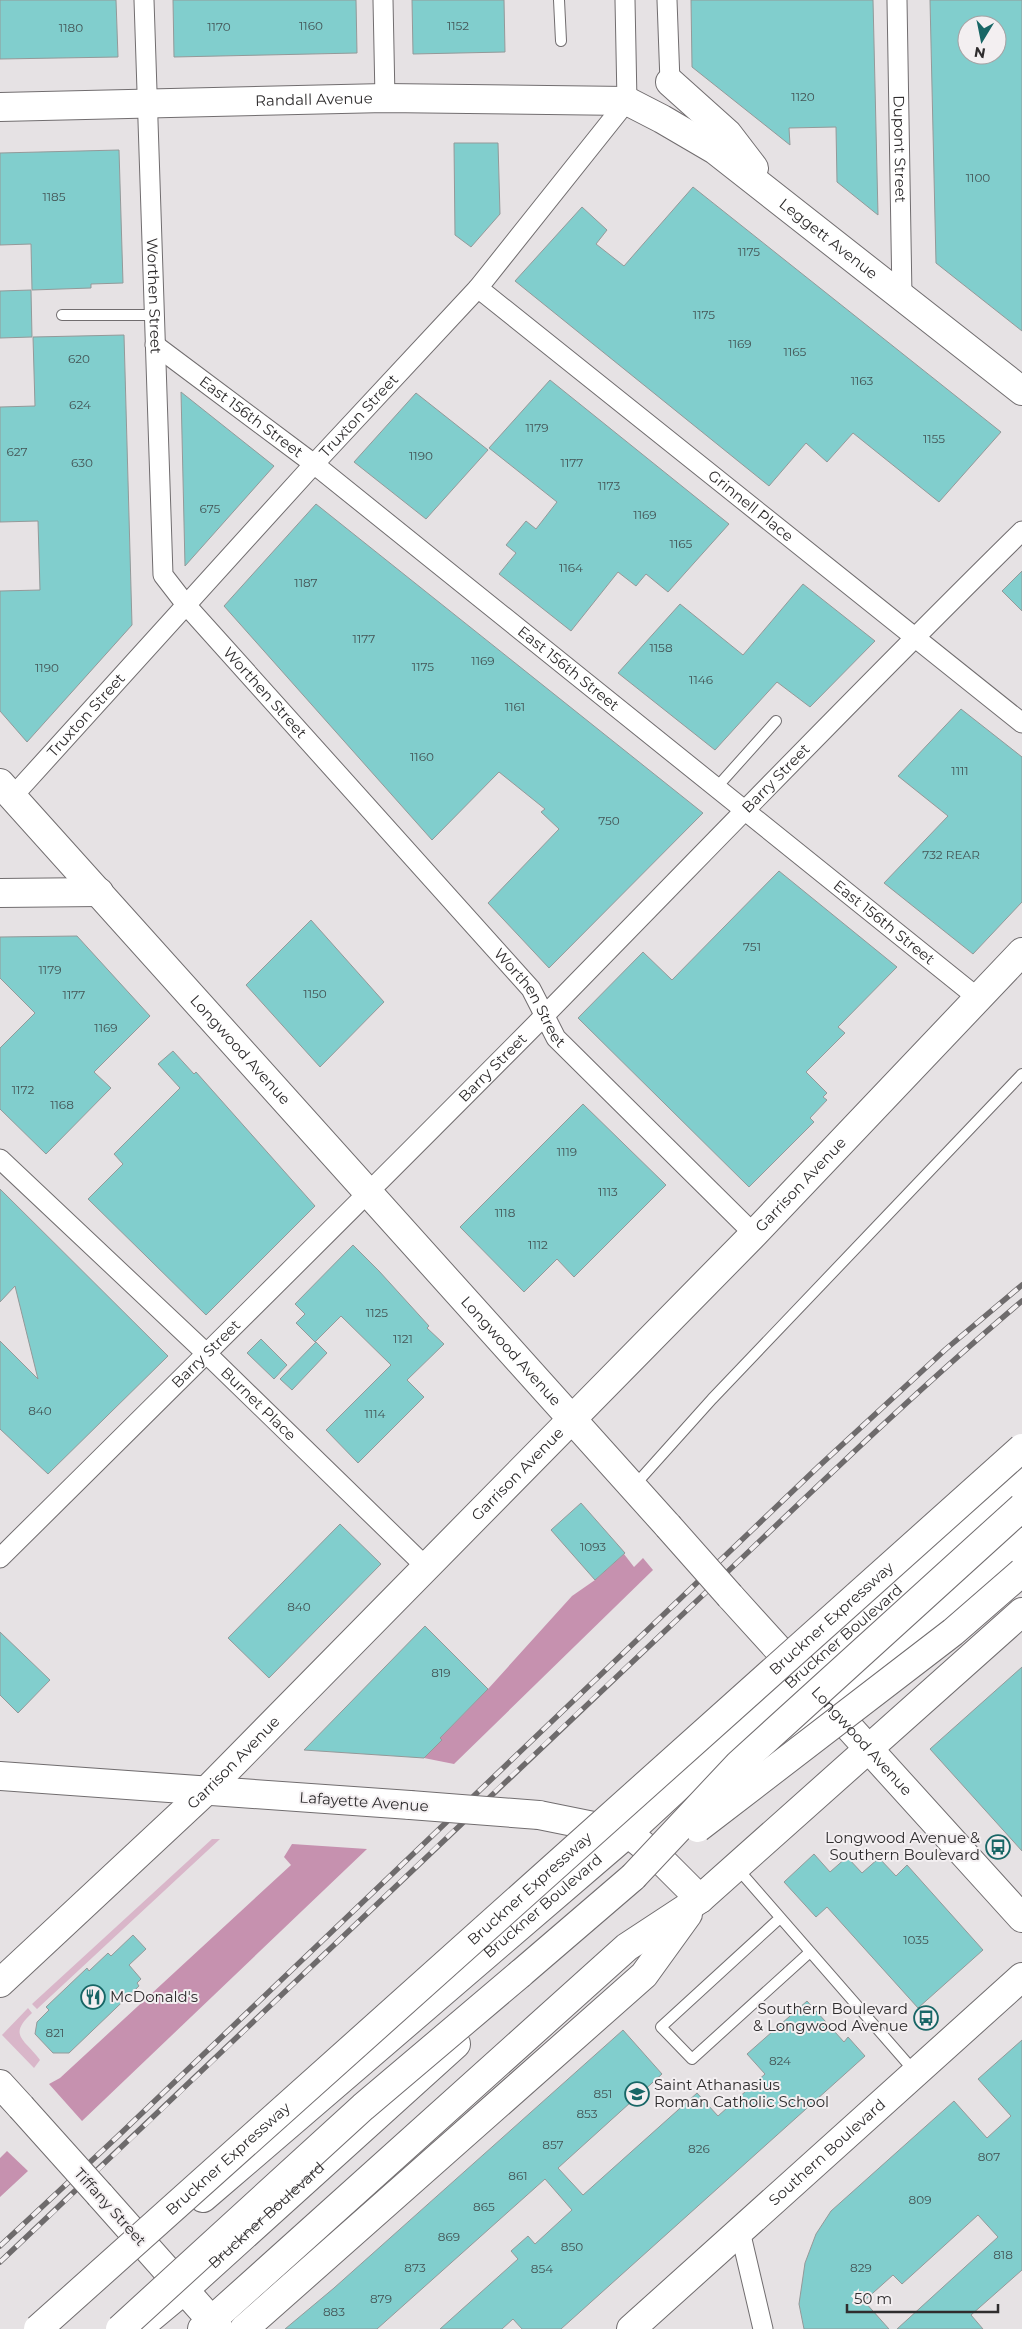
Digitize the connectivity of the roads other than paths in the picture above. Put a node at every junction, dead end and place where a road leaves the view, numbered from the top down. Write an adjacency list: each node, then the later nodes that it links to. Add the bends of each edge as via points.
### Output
1 (144, 0): 11 (street, Worthen Street)
2 (383, 0): 9 (street)
3 (559, 0): 7 (lane)
4 (625, 0): 10 (street)
5 (667, 0): 8 (street)
6 (897, 0): 15 (street, Dupont Street)
7 (560, 41)
8 (670, 82): 13 (main road, via 728,134)
9 (385, 98): 10 (main road, Randall Avenue); 11 (main road, Randall Avenue)
10 (627, 102): 13 (main road, Leggett Avenue, via 715,150); 14 (street, Truxton Street)
11 (147, 104): 12 (main road, Randall Avenue); 16 (street, Worthen Street)
12 (0, 107)
13 (771, 192): 15 (main road, Leggett Avenue)
14 (478, 288): 20 (street, Truxton Street); 23 (street, Grinnell Place)
15 (902, 297): 19 (main road, Leggett Avenue)
16 (154, 315): 17 (lane); 18 (street, Worthen Street)
17 (62, 316)
18 (154, 345): 20 (street, East 156th Street); 22 (street, Worthen Street, via 163,575)
19 (1022, 391)
20 (314, 464): 22 (street, Truxton Street); 26 (street, East 156th Street)
21 (1022, 531): 23 (street, Barry Street)
22 (187, 606): 27 (street, Truxton Street); 33 (street, Worthen Street, via 531,989)
23 (915, 636): 25 (street, Grinnell Place); 28 (street, Barry Street)
24 (776, 721): 26 (lane)
25 (1022, 723)
26 (717, 787): 28 (street, East 156th Street)
27 (6, 790): 29 (main road, Longwood Avenue)
28 (746, 810): 32 (street, East 156th Street); 33 (street, Barry Street)
29 (99, 892): 30 (main road); 36 (main road, Longwood Avenue)
30 (0, 893)
31 (1022, 952): 32 (main road, Garrison Avenue)
32 (978, 998): 37 (main road, Garrison Avenue)
33 (544, 1015): 36 (street, Barry Street); 37 (street, Worthen Street, via 556,1038)
34 (1022, 1074): 42 (lane)
35 (0, 1159): 38 (street, Burnet Place)
36 (368, 1191): 38 (street, Barry Street); 39 (main road, Longwood Avenue)
37 (754, 1234): 39 (main road, Garrison Avenue)
38 (207, 1354): 45 (street, Barry Street); 46 (street, Burnet Place)
39 (572, 1418): 42 (main road, Longwood Avenue); 46 (main road, Garrison Avenue)
40 (1022, 1448): 70 (main road, Bruckner Expressway, bridge)
41 (1022, 1475): 49 (main road, Bruckner Boulevard, via 884,1602)
42 (633, 1486): 49 (main road, Longwood Avenue, bridge)
43 (1022, 1507): 57 (main road, bridge, via 740,1764)
44 (1022, 1542): 50 (main road, Bruckner Boulevard, via 921,1633)
45 (0, 1558)
46 (427, 1568): 53 (main road, Garrison Avenue)
47 (1022, 1572): 57 (main road, bridge, via 954,1632)
48 (1022, 1612): 51 (main road)
49 (801, 1673): 50 (main road, Longwood Avenue); 54 (main road, Bruckner Boulevard)
50 (830, 1704): 51 (main road, Longwood Avenue); 55 (main road, Bruckner Boulevard)
51 (870, 1749): 56 (main road); 60 (main road, Longwood Avenue)
52 (0, 1776): 53 (main road, Lafayette Avenue)
53 (208, 1790): 54 (main road, Lafayette Avenue, bridge, via 539,1815); 63 (main road, Garrison Avenue)
54 (628, 1833): 55 (main road, Lafayette Avenue); 67 (main road, Bruckner Boulevard)
55 (661, 1860): 58 (main road, Lafayette Avenue); 68 (main road, Bruckner Boulevard)
56 (736, 1867): 58 (main road); 59 (lane)
57 (633, 1877): 72 (main road, bridge, via 363,2107)
58 (700, 1899): 69 (main road, via 627,1948); 74 (main road, via 644,1975)
59 (780, 1918): 61 (lane); 61 (lane, via 661,2027 692,2059)
60 (1022, 1918)
61 (810, 1952): 64 (lane)
62 (1022, 1977): 64 (main road, Southern Boulevard)
63 (0, 1983)
64 (916, 2073): 66 (main road, Southern Boulevard)
65 (0, 2084): 67 (main road, Tiffany Street, bridge)
66 (740, 2231): 75 (main road, Southern Boulevard); 76 (street)
67 (146, 2248): 68 (main road, Tiffany Street); 71 (main road, Bruckner Boulevard)
68 (184, 2290): 69 (main road, Tiffany Street); 73 (main road, Bruckner Boulevard)
69 (211, 2326)
70 (38, 2329)
71 (56, 2329)
72 (120, 2329)
73 (137, 2329)
74 (244, 2329)
75 (631, 2329)
76 (763, 2329)

